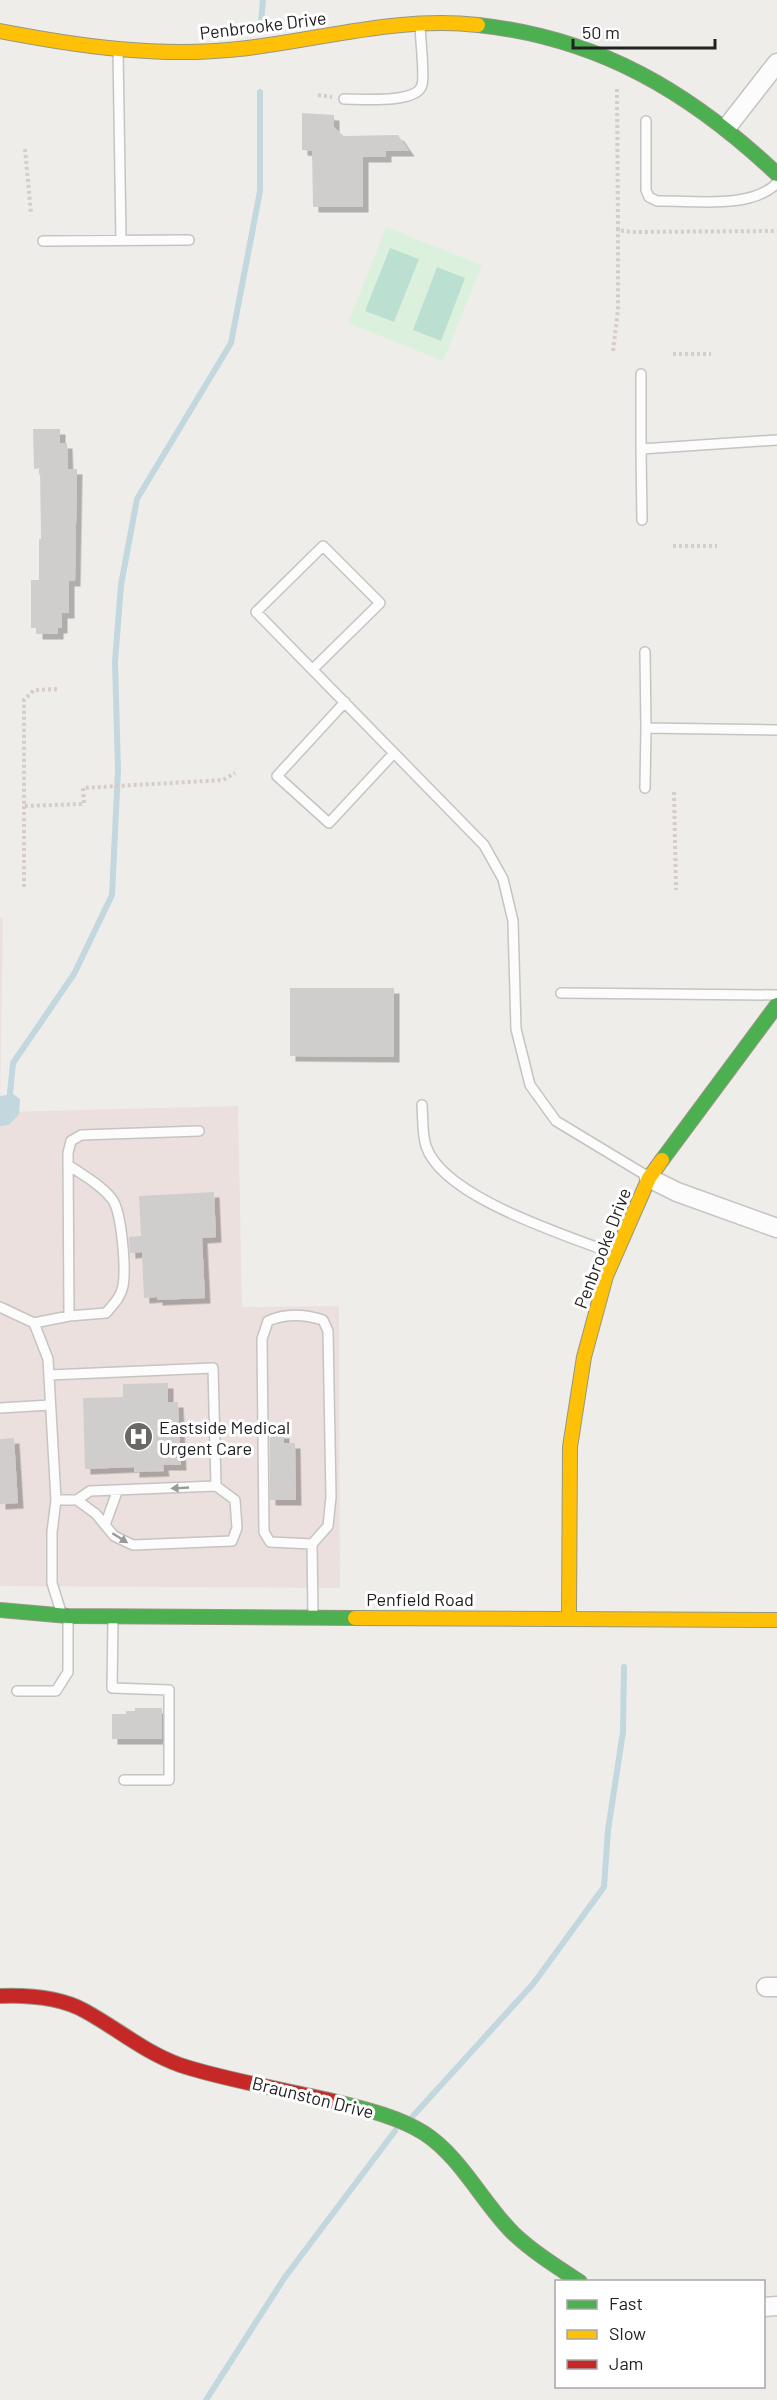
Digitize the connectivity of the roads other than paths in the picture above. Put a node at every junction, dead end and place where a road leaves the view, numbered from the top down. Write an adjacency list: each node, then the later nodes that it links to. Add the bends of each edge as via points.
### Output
1 (420, 24): 3 (street, Penbrooke Drive, via 214,51); 5 (lane, via 423,84 418,93 408,98); 7 (street, Penbrooke Drive, via 487,27 568,42 646,74)
2 (0, 31): 3 (street, Penbrooke Drive)
3 (118, 49): 10 (lane)
4 (777, 63): 7 (street)
5 (344, 99)
6 (646, 121): 9 (lane, via 646,190 657,201 742,200 760,196)
7 (727, 127): 8 (street, Penbrooke Drive)
8 (777, 174)
9 (777, 183)
10 (121, 240): 11 (lane); 12 (lane)
11 (189, 240)
12 (43, 241)
13 (641, 374): 15 (lane)
14 (777, 440): 15 (lane)
15 (641, 449): 16 (lane)
16 (642, 520)
17 (645, 652): 20 (lane)
18 (313, 669): 18 (lane, via 256,612 323,546 380,603); 19 (lane)
19 (345, 702): 22 (lane); 22 (lane, via 277,776 329,823)
20 (646, 728): 21 (lane); 23 (lane)
21 (777, 730)
22 (394, 753): 30 (lane, via 484,845 503,879 513,921 516,1029 530,1085 556,1121)
23 (645, 788)
24 (561, 993): 25 (lane)
25 (777, 995)
26 (777, 1005): 30 (street, Penbrooke Drive)
27 (422, 1105): 32 (lane, via 426,1147 443,1171 467,1190 508,1213)
28 (199, 1131): 29 (lane, via 81,1135 72,1141)
29 (68, 1165): 34 (lane); 34 (lane, via 97,1185 119,1211 123,1287 106,1313)
30 (649, 1178): 31 (street); 32 (street, Penbrooke Drive)
31 (777, 1228)
32 (614, 1254): 49 (street, Penbrooke Drive, via 593,1317 570,1447)
33 (0, 1307): 35 (lane)
34 (69, 1316): 35 (lane)
35 (34, 1323): 36 (lane, via 48,1359)
36 (49, 1375): 37 (lane); 39 (lane, via 213,1368)
37 (50, 1405): 38 (lane); 41 (lane)
38 (0, 1408)
39 (216, 1486): 40 (lane, one-way to 40); 43 (lane, one-way to 39, via 114,1536 133,1545 232,1541 237,1528 235,1500)
40 (117, 1492): 42 (lane, via 90,1491); 43 (lane)
41 (56, 1500): 42 (lane); 46 (lane, via 52,1583)
42 (77, 1500): 43 (lane)
43 (105, 1525)
44 (312, 1544): 44 (lane, via 328,1526 331,1497 328,1331 323,1320 280,1316 268,1321 261,1339 264,1532 270,1542); 47 (lane)
45 (0, 1610): 46 (street, Penfield Road)
46 (65, 1616): 48 (street, Penfield Road); 51 (street, Penfield Road); 52 (lane, via 69,1672 56,1691)
47 (313, 1616): 48 (street, Penfield Road); 49 (street, Penfield Road)
48 (113, 1617): 53 (lane, via 112,1688 169,1690 168,1780)
49 (569, 1617): 50 (street, Penfield Road)
50 (777, 1620)
51 (0, 1622)
52 (16, 1691)
53 (124, 1780)
54 (0, 1996): 55 (street, Braunston Drive, via 62,2001 84,2010 139,2047 181,2065 354,2106 407,2124 444,2150 512,2232)
55 (577, 2280)

